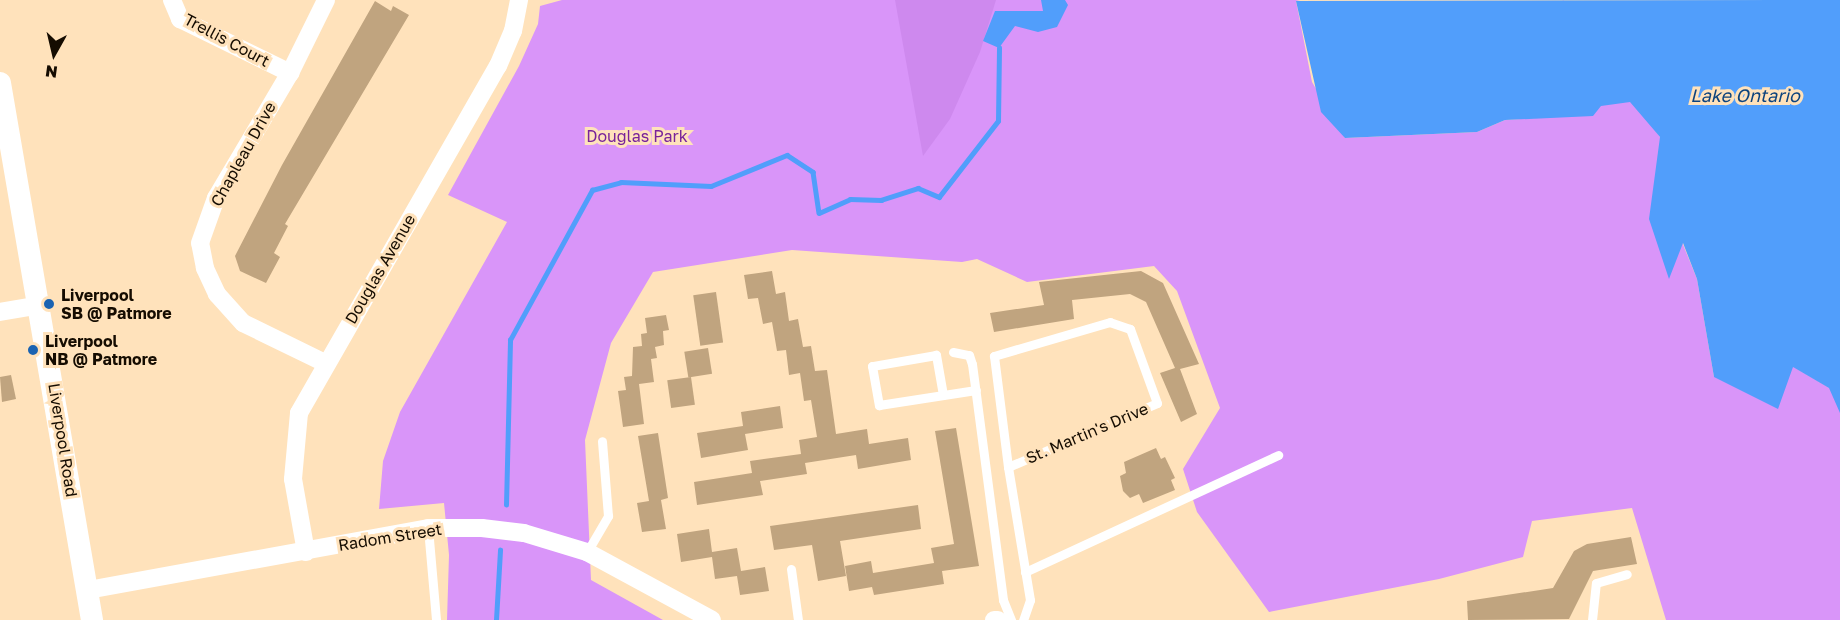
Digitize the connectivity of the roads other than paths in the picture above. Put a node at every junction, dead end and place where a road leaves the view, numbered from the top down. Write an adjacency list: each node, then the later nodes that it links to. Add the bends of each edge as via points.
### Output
1 (172, 0): 4 (street, Trellis Court, via 180,19)
2 (326, 0): 4 (street, Chapleau Drive)
3 (519, 0): 9 (street, Douglas Avenue, via 513,31 498,66)
4 (290, 73): 9 (street, Chapleau Drive, via 216,198 200,243 205,268 217,294 243,322)
5 (0, 83): 6 (street, Liverpool Road)
6 (41, 305): 7 (street); 21 (street, Liverpool Road)
7 (0, 312)
8 (953, 352): 10 (lane, via 969,355)
9 (325, 363): 16 (street, Douglas Avenue, via 299,413 294,449 293,479)
10 (976, 390): 11 (lane); 26 (lane, via 1003,600)
11 (944, 395): 11 (lane, via 936,355 872,366 879,405)
12 (602, 441): 17 (lane, via 608,516)
13 (1278, 455): 19 (lane)
14 (1008, 467): 14 (lane, St. Martin's Drive, via 994,356 1110,322 1130,329 1157,403); 19 (lane, St. Martin's Drive)
15 (428, 528): 16 (street, Radom Street); 17 (street, Radom Street, via 524,533); 23 (lane)
16 (306, 552): 21 (street, Radom Street)
17 (587, 552): 24 (street, Radom Street)
18 (791, 568): 25 (lane)
19 (1025, 572): 27 (lane, St. Martin's Drive, via 1030,600)
20 (1627, 574): 28 (lane, via 1596,583)
21 (87, 590): 22 (street, Liverpool Road)
22 (92, 620)
23 (436, 620)
24 (712, 620)
25 (798, 620)
26 (1011, 620)
27 (1023, 620)
28 (1590, 620)

